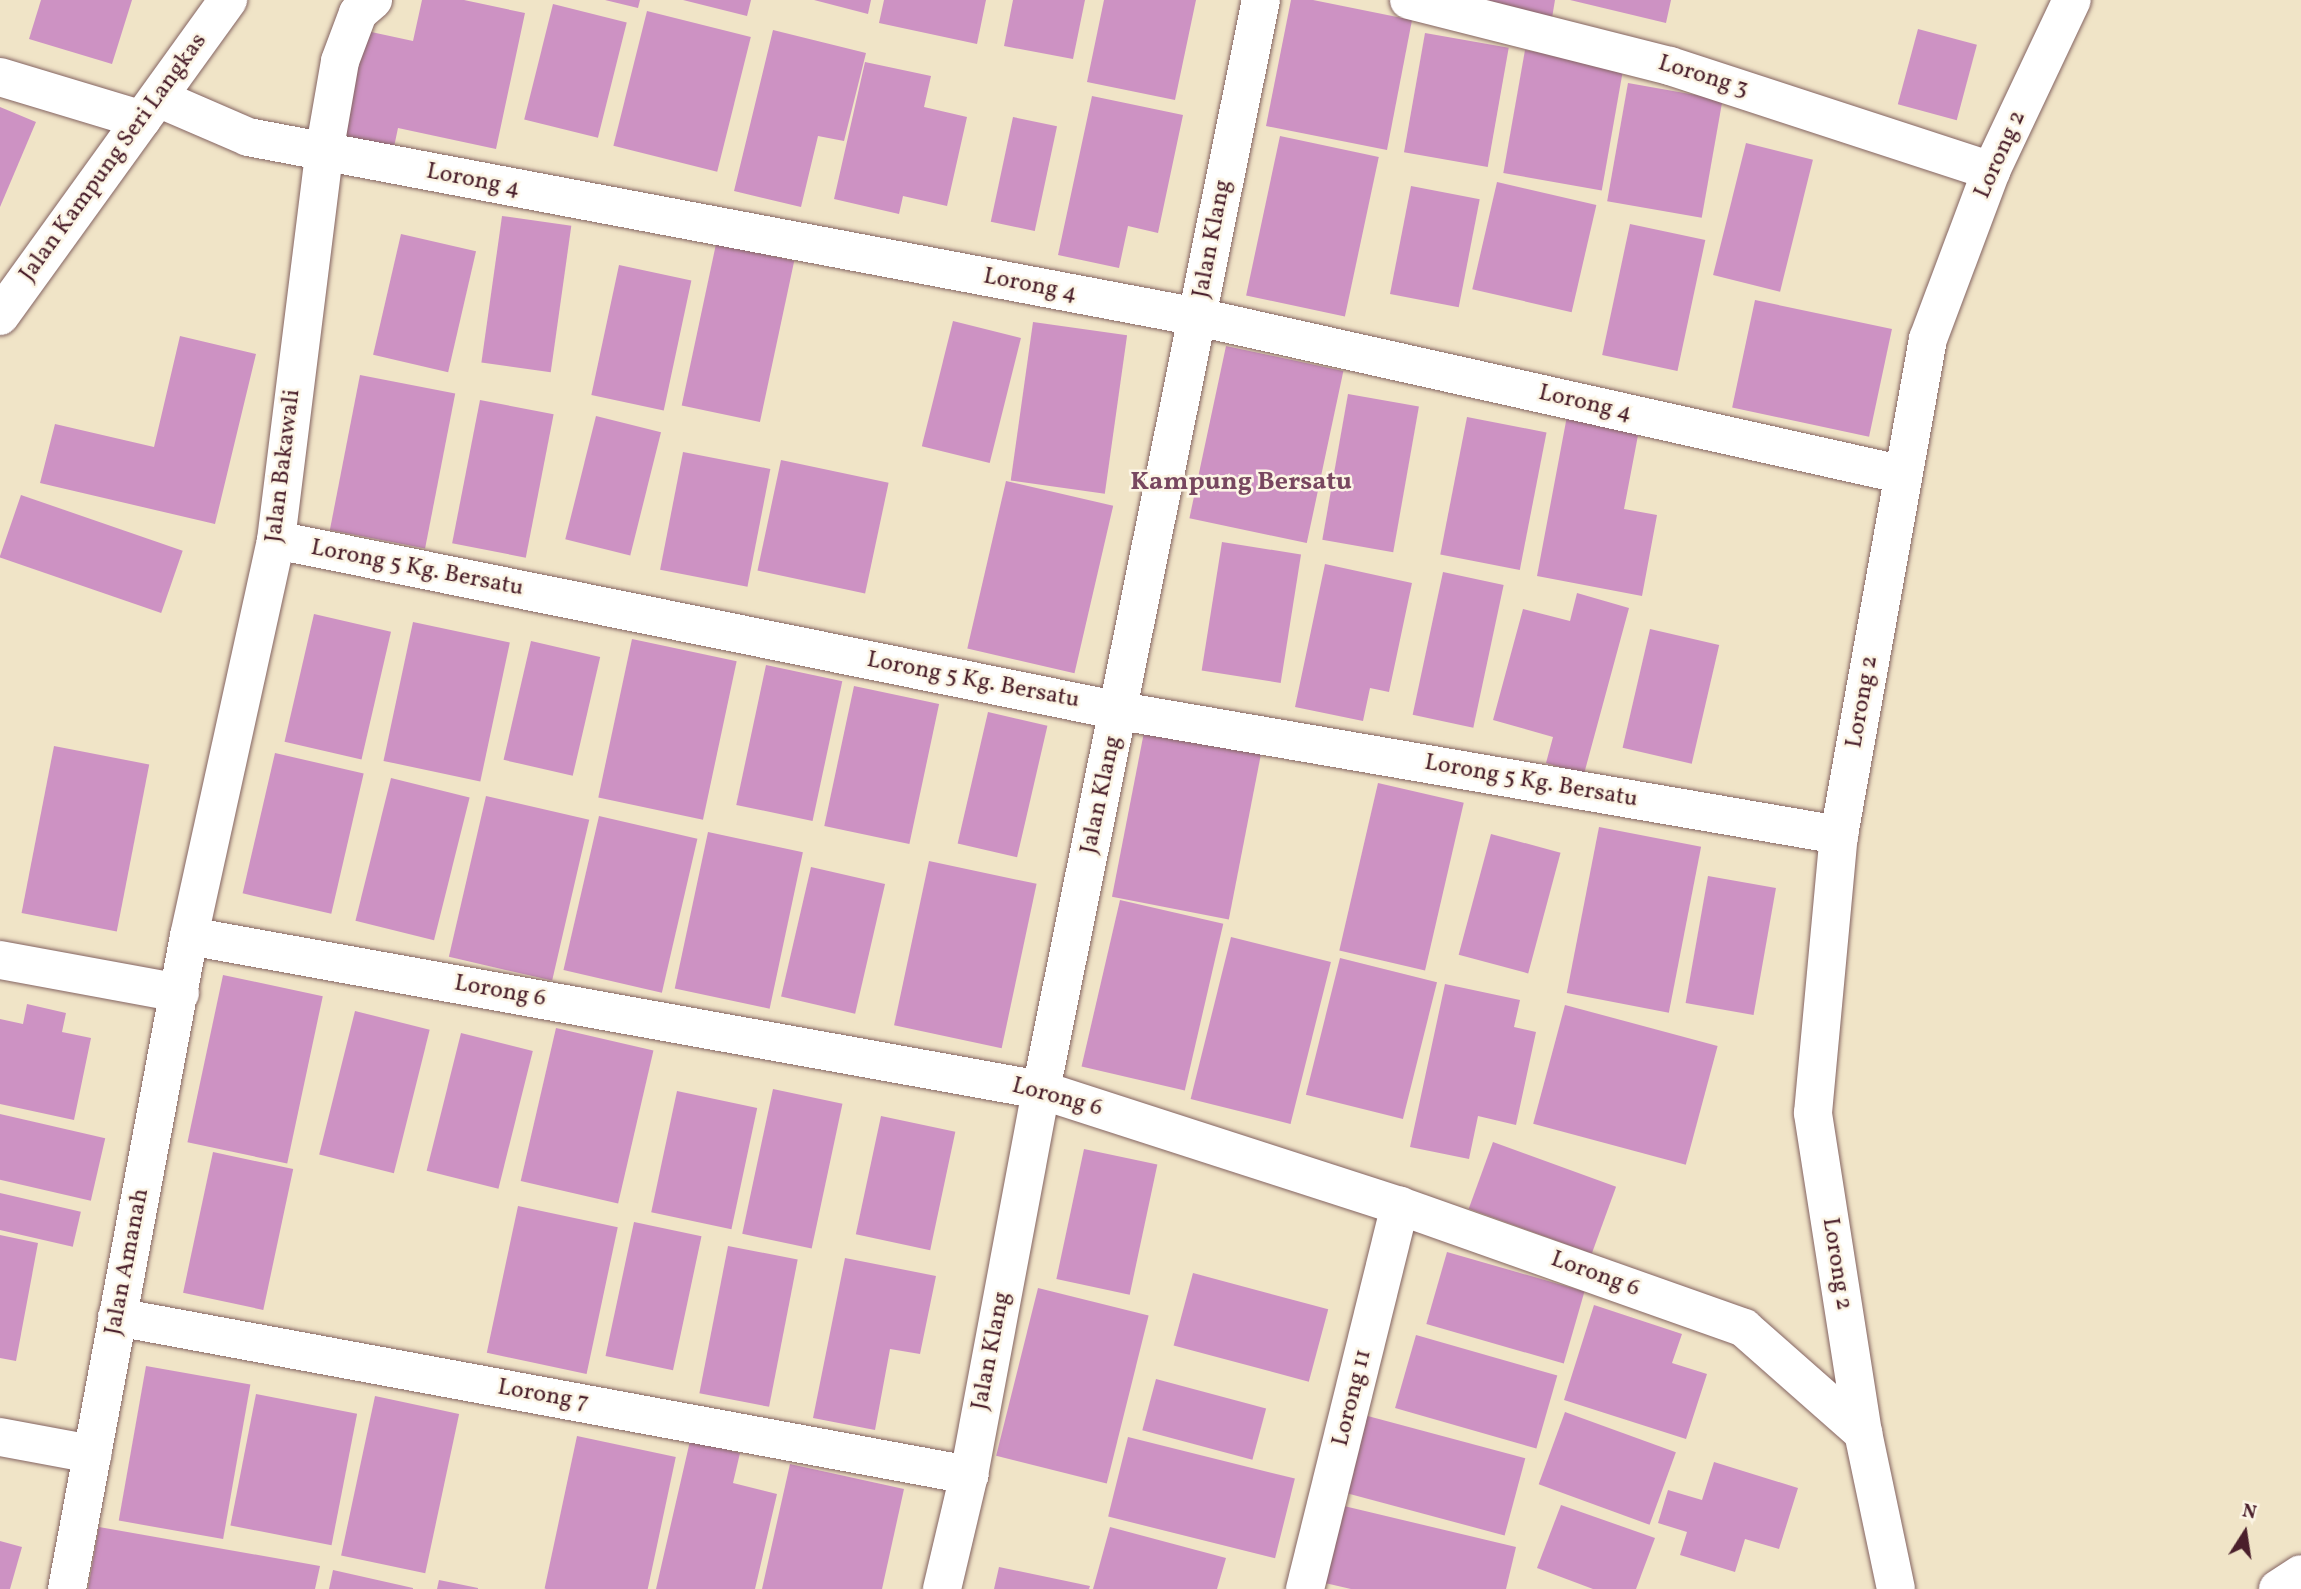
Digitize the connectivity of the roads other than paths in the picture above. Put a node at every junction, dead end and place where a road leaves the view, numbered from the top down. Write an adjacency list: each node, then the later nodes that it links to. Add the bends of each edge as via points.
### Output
1 (228, 0): 7 (street, Jalan Kampung Seri Langkas)
2 (373, 0): 8 (street, Jalan Bakawali, via 358,13 340,61)
3 (1261, 0): 11 (street, Jalan Klang)
4 (1409, 0): 9 (street, Lorong 3, via 1670,66)
5 (2073, 0): 9 (street, Lorong 2)
6 (0, 77): 7 (street)
7 (163, 109): 8 (street, Lorong 4, via 248,136); 10 (street, Jalan Kampung Seri Langkas)
8 (324, 153): 11 (street, Lorong 4); 13 (street, Jalan Bakawali)
9 (1991, 171): 12 (street, Lorong 2, via 1928,339)
10 (0, 316)
11 (1198, 317): 12 (street, Lorong 4); 14 (street, Jalan Klang)
12 (1904, 475): 15 (street, Lorong 2)
13 (276, 540): 14 (street, Lorong 5 Kg. Bersatu); 16 (street, Jalan Bakawali)
14 (1120, 711): 15 (street, Lorong 5 Kg. Bersatu); 19 (street, Jalan Klang)
15 (1839, 835): 22 (street, Lorong 2, via 1812,1113)
16 (188, 936): 18 (street, Jalan Amanah); 19 (street, Lorong 6)
17 (0, 960): 18 (street)
18 (180, 993): 21 (street, Jalan Amanah)
19 (1041, 1090): 20 (street, Lorong 6); 25 (street, Jalan Klang)
20 (1400, 1206): 22 (street, Lorong 6, via 1744,1328); 30 (street, Lorong 11)
21 (117, 1317): 24 (street, Jalan Amanah); 25 (street, Lorong 7)
22 (1863, 1433): 27 (street, Lorong 2)
23 (0, 1437): 24 (street)
24 (92, 1454): 28 (street, Jalan Amanah)
25 (969, 1475): 29 (street, Jalan Klang)
26 (2301, 1574): 31 (street)
27 (1893, 1586)
28 (67, 1589)
29 (942, 1589)
30 (1305, 1589)
31 (2278, 1589)

